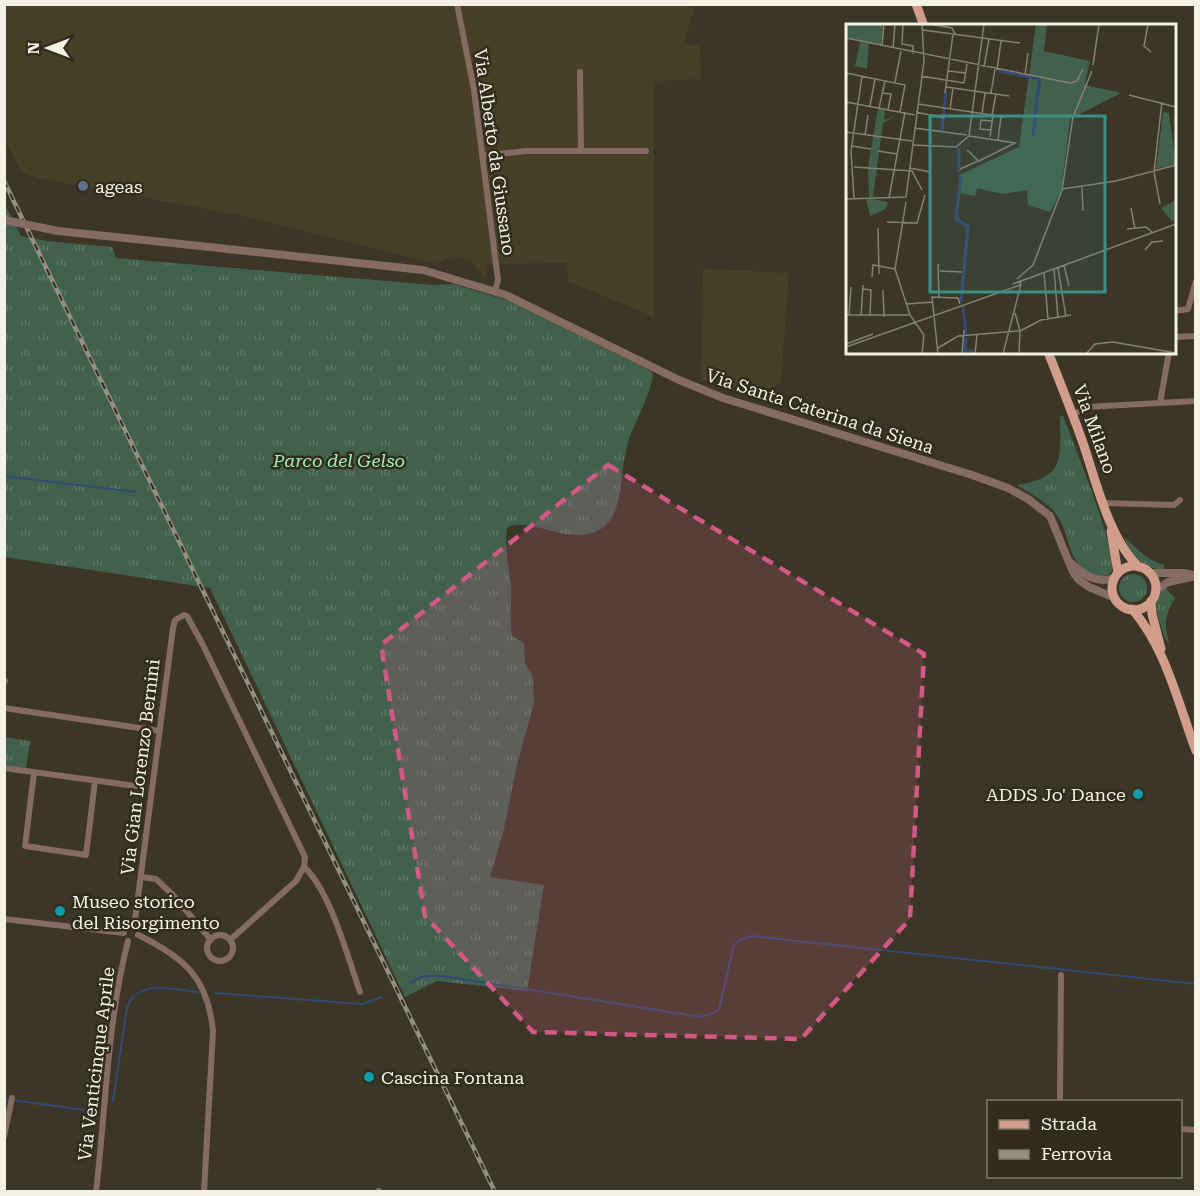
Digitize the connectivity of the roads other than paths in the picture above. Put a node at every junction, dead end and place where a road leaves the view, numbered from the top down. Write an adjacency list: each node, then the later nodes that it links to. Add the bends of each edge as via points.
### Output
1 (457, 4): 7 (street, Via Alberto da Giussano)
2 (916, 4): 3 (main road)
3 (923, 24)
4 (580, 72): 5 (street)
5 (581, 151): 6 (street); 7 (street)
6 (646, 151)
7 (482, 156): 10 (street, Via Alberto da Giussano, via 498,280)
8 (4, 220): 10 (street, bridge, via 58,231 416,269)
9 (1196, 281): 11 (street, via 1188,309)
10 (495, 291): 22 (street, Via Santa Caterina da Siena, via 723,399 1008,488 1050,516)
11 (1176, 311)
12 (1196, 336): 13 (street)
13 (1176, 337)
14 (1049, 354): 18 (main road, Via Milano)
15 (1169, 354): 17 (street)
16 (1196, 400): 17 (street)
17 (1160, 403): 18 (street, via 1086,407)
18 (1073, 415): 20 (main road, Via Milano)
19 (1180, 500): 20 (street, via 1174,506)
20 (1104, 503): 21 (main road, Via Milano)
21 (1108, 516): 23 (main road, via 1124,549); 25 (main road)
22 (1068, 560): 25 (street, via 1091,578 1104,580); 28 (street, Via Santa Caterina da Siena, via 1079,580)
23 (1139, 567): 24 (main road); 25 (main road, via 1127,567)
24 (1149, 573): 26 (street); 27 (main road)
25 (1116, 576): 28 (main road, via 1112,587)
26 (1196, 576): 27 (street, via 1168,582)
27 (1155, 591): 29 (main road)
28 (1115, 598): 30 (main road, via 1123,607)
29 (1151, 601): 30 (main road); 31 (main road)
30 (1132, 609): 31 (main road, via 1150,633)
31 (1166, 669): 34 (main road)
32 (4, 708): 33 (street)
33 (160, 731): 39 (street, Via Gian Lorenzo Bernini, via 173,628 184,615 203,645 305,857); 40 (street, Via Gian Lorenzo Bernini)
34 (1196, 751)
35 (4, 768): 36 (street)
36 (34, 772): 37 (street); 37 (street, via 25,846 86,855)
37 (95, 781): 38 (street)
38 (143, 787)
39 (304, 867): 46 (street, via 296,881); 49 (street, via 314,876 331,913)
40 (141, 877): 42 (street, Via Gian Lorenzo Bernini); 45 (street, via 156,879)
41 (4, 919): 43 (street)
42 (134, 928): 43 (street, via 128,927); 44 (street)
43 (124, 933): 47 (street)
44 (138, 935): 47 (street); 54 (street, via 186,964 197,977 209,1005 213,1031)
45 (210, 940): 46 (street, via 220,935); 46 (street, via 208,952 218,960 226,959 232,952)
46 (230, 940)
47 (128, 941): 53 (street, Via Venticinque Aprile, via 104,1094)
48 (1061, 975): 51 (street)
49 (360, 992)
50 (11, 1100): 52 (street)
51 (1060, 1100)
52 (4, 1137)
53 (96, 1191)
54 (204, 1191)

